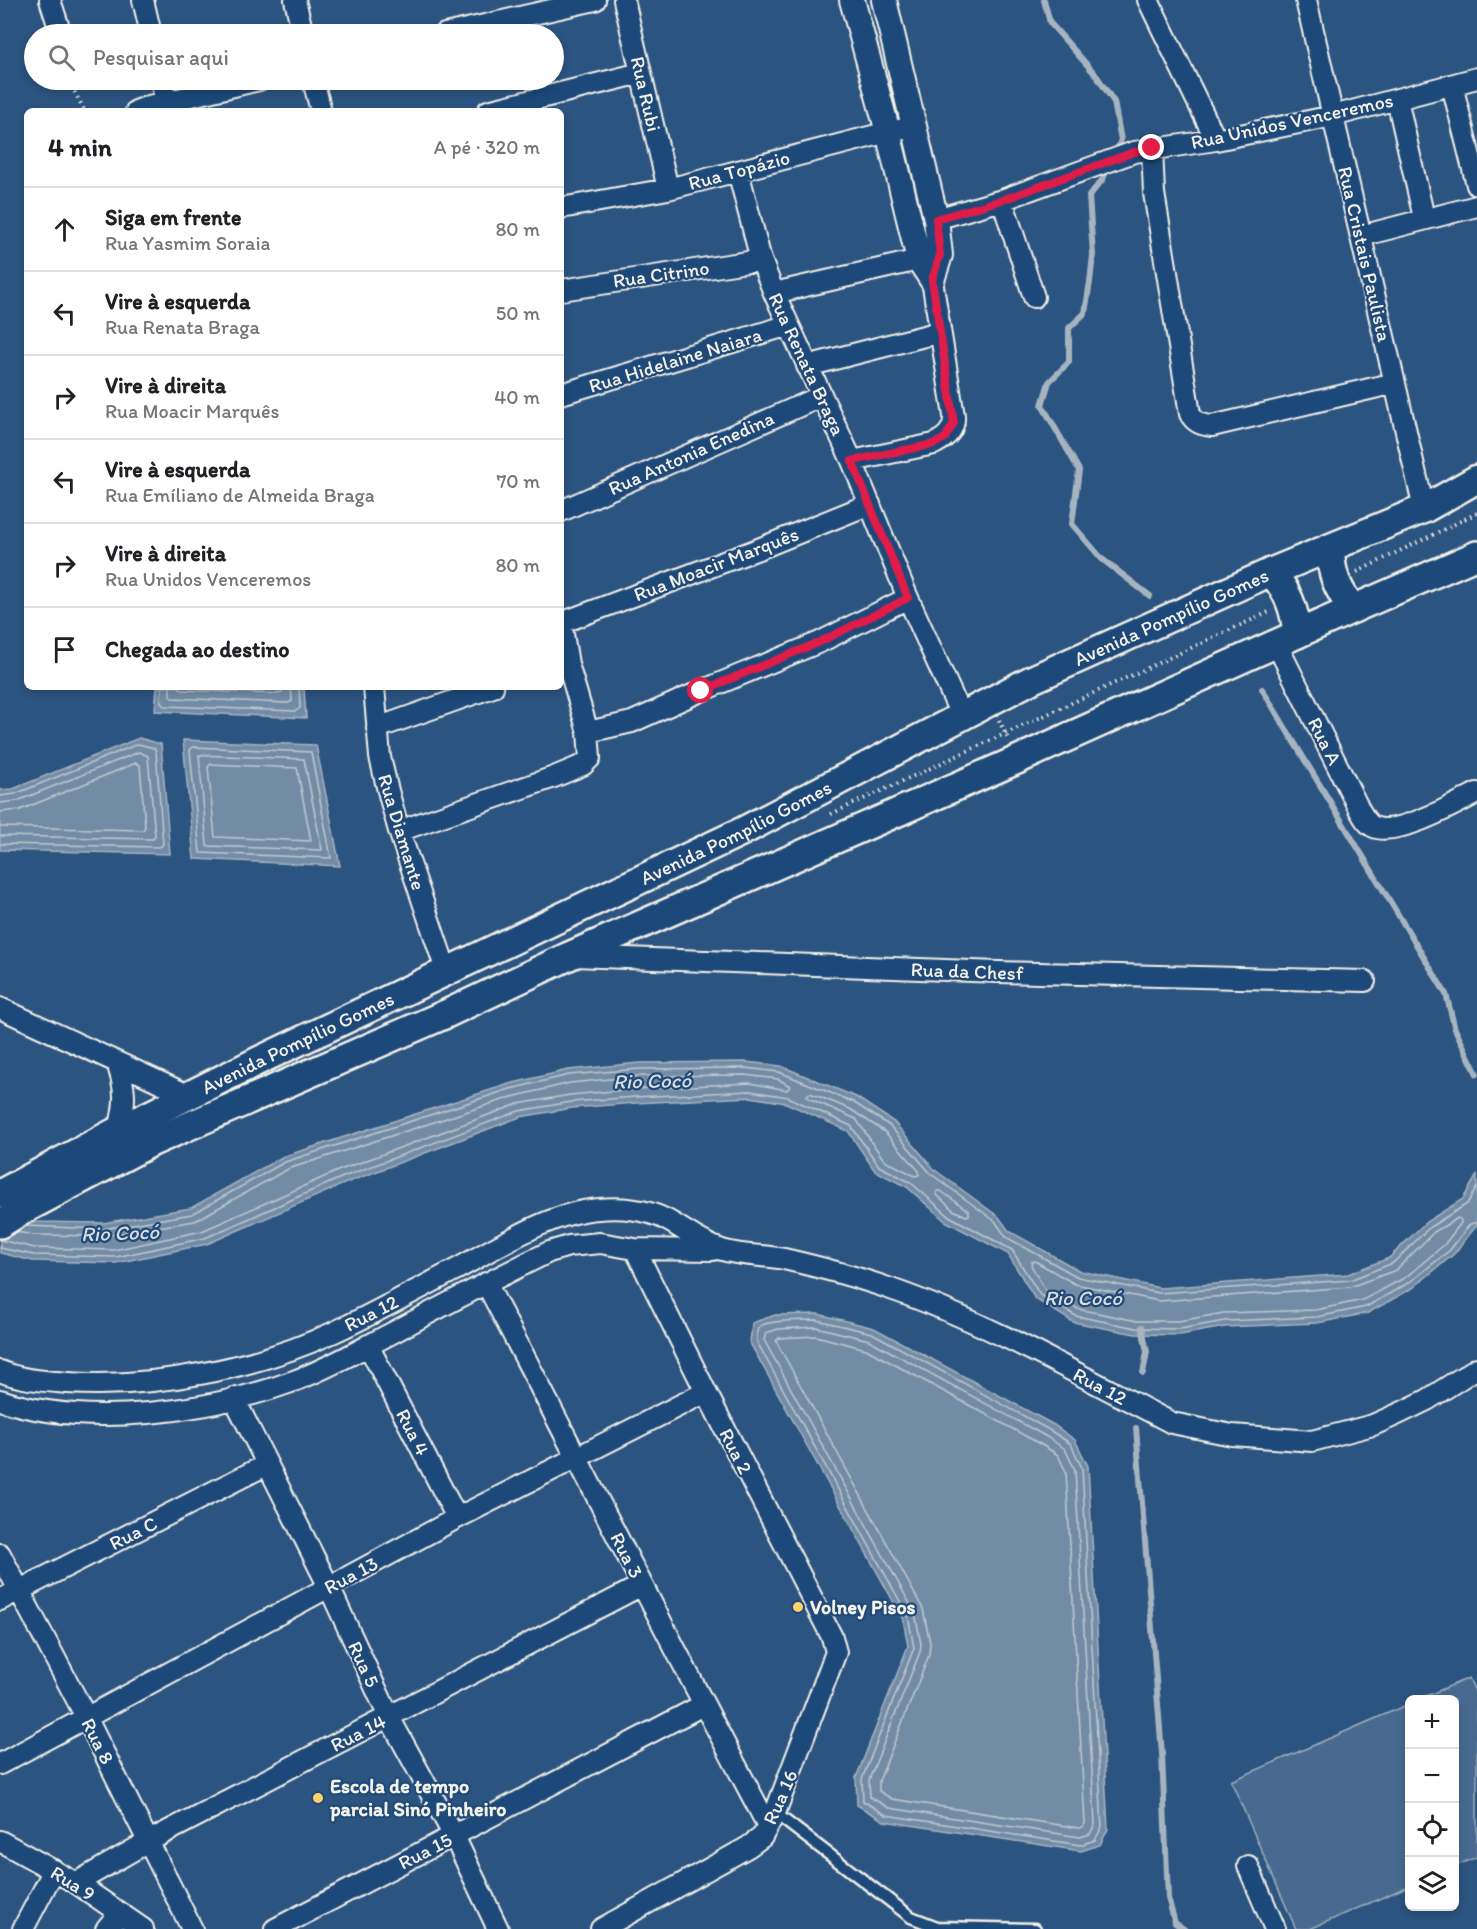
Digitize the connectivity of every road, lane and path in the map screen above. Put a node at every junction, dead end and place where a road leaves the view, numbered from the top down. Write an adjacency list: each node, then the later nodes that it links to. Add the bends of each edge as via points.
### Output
1 (50, 0): 10 (street)
2 (143, 0): 11 (street)
3 (295, 0): 12 (street)
4 (595, 0): 13 (street)
5 (624, 0): 14 (street, Rua Rubi)
6 (852, 0): 30 (street)
7 (884, 0): 29 (street)
8 (1148, 0): 31 (street)
9 (1306, 0): 28 (street, Rua Cristais Paulista)
10 (58, 24)
11 (149, 24)
12 (301, 24)
13 (489, 24)
14 (641, 73): 27 (street); 35 (street, Rua Rubi)
15 (1477, 78): 16 (street, Rua Unidos Venceremos)
16 (1452, 85): 21 (street, Rua Unidos Venceremos); 34 (street)
17 (74, 90): 24 (path)
18 (163, 90): 22 (street)
19 (235, 90): 23 (street)
20 (316, 90): 26 (street)
21 (1396, 99): 28 (street, Rua Unidos Venceremos); 40 (street)
22 (166, 102): 23 (street); 25 (street)
23 (206, 102)
24 (83, 108)
25 (146, 108)
26 (320, 108)
27 (500, 108)
28 (1333, 116): 31 (street, Rua Unidos Venceremos); 41 (street, Rua Cristais Paulista)
29 (915, 127): 30 (street, Rua Topázio); 39 (street)
30 (888, 132): 33 (street, Rua Topázio); 42 (street)
31 (1216, 140): 32 (street, Rua Unidos Venceremos)
32 (1143, 150): 36 (street, Rua Unidos Venceremos); 51 (street, via 1154,193 1192,418 1212,426)
33 (738, 171): 35 (street, Rua Topázio); 43 (street, Rua Renata Braga)
34 (1477, 185)
35 (668, 189): 38 (street, Rua Topázio)
36 (1002, 200): 39 (street, Rua Unidos Venceremos); 47 (street)
37 (1477, 206): 40 (street)
38 (564, 207)
39 (936, 219): 42 (street)
40 (1424, 219): 41 (street)
41 (1361, 236): 51 (street, Rua Cristais Paulista)
42 (929, 257): 44 (street); 46 (street)
43 (761, 260): 45 (street, Rua Citrino); 46 (street, Rua Renata Braga)
44 (932, 280): 49 (street)
45 (564, 290)
46 (774, 293): 48 (street, Rua Renata Braga)
47 (1034, 297)
48 (789, 325): 50 (street, Rua Renata Braga); 52 (street, Rua Hidelaine Naiara)
49 (940, 332): 50 (street); 54 (street, via 954,416 952,429 934,444)
50 (807, 366): 53 (street, Rua Renata Braga)
51 (1395, 383): 57 (street, Rua Cristais Paulista)
52 (564, 393)
53 (822, 396): 54 (street, Rua Renata Braga); 58 (street, Rua Antonia Enedina)
54 (852, 461): 56 (street, Rua Renata Braga)
55 (1477, 479): 57 (main road, Avenida Pompílio Gomes)
56 (870, 504): 62 (street, Rua Renata Braga); 64 (street, Rua Moacir Marquês)
57 (1424, 509): 59 (main road, Avenida Pompílio Gomes)
58 (564, 510)
59 (1331, 549): 61 (main road, Avenida Pompílio Gomes); 63 (main road, via 1330,565 1336,583)
60 (1477, 555): 63 (main road, Avenida Pompílio Gomes)
61 (1271, 572): 65 (main road, via 1292,603); 69 (main road, Avenida Pompílio Gomes)
62 (908, 598): 70 (street, Rua Renata Braga); 72 (street, via 820,642 632,722)
63 (1353, 609): 65 (main road, Avenida Pompílio Gomes)
64 (564, 622)
65 (1286, 639): 73 (main road, Avenida Pompílio Gomes); 74 (street, Rua A, via 1368,824 1392,829)
66 (564, 665): 72 (street)
67 (374, 690): 71 (street, Rua Diamante)
68 (485, 690): 71 (street)
69 (990, 701): 70 (main road, Avenida Pompílio Gomes); 73 (path)
70 (962, 717): 77 (main road, Avenida Pompílio Gomes, via 743,831)
71 (377, 728): 75 (street, Rua Diamante, via 380,757)
72 (588, 732): 75 (street, via 590,758 575,768)
73 (1017, 760): 76 (main road, Avenida Pompílio Gomes)
74 (1477, 793)
75 (399, 831): 77 (street, Rua Diamante)
76 (569, 956): 78 (street, Rua da Chesf); 84 (main road, Avenida Pompílio Gomes, via 152,1142)
77 (447, 973): 81 (main road, Avenida Pompílio Gomes)
78 (1365, 981)
79 (0, 1008): 80 (street)
80 (117, 1063): 81 (street); 82 (street, via 125,1099)
81 (190, 1096): 82 (main road, Avenida Pompílio Gomes)
82 (119, 1130): 83 (main road, Avenida Pompílio Gomes)
83 (2, 1193)
84 (0, 1224)
85 (635, 1249): 86 (street, Rua 12); 87 (street, Rua 12, via 600,1243 569,1246); 91 (street, Rua 2)
86 (723, 1250): 89 (street, Rua 12, via 783,1259 884,1286 983,1324 1172,1423 1232,1435 1312,1441 1364,1428 1426,1400); 90 (street, Rua 12, via 664,1218 640,1211 581,1210 520,1236 331,1334 260,1359 179,1377 114,1384 46,1381 13,1377)
87 (486, 1283): 88 (street, Rua 12); 94 (street, Rua 3)
88 (368, 1345): 92 (street, Rua 12, via 295,1381); 96 (street, Rua 4)
89 (1477, 1368)
90 (0, 1371)
91 (706, 1392): 94 (street, Rua 13); 102 (street, Rua 2, via 832,1637)
92 (234, 1398): 93 (street, Rua 12, via 169,1410 88,1415 32,1409); 95 (street, Rua 5)
93 (0, 1400)
94 (578, 1458): 96 (street, Rua 13); 98 (street, Rua 3)
95 (266, 1465): 99 (street, Rua 5); 100 (street, Rua C)
96 (458, 1518): 99 (street, Rua 13)
97 (0, 1554): 100 (street, Rua 8)
98 (642, 1585): 103 (street, Rua 3); 105 (street, Rua 14)
99 (329, 1587): 104 (street, Rua 13); 105 (street, Rua 5)
100 (20, 1590): 101 (street, Rua C); 104 (street, Rua 8)
101 (0, 1600)
102 (836, 1652): 107 (street, Rua 16)
103 (703, 1705): 107 (street, Rua 3); 108 (street, Rua 15)
104 (86, 1717): 106 (street, Rua 13); 110 (street, Rua 8)
105 (389, 1717): 108 (street, Rua 5); 110 (street, Rua 14)
106 (0, 1764)
107 (771, 1820): 121 (street, Rua 16, via 762,1837 748,1847); 122 (lane, via 911,1917 937,1927)
108 (454, 1836): 119 (street, Rua 15); 120 (street, Rua 5)
109 (0, 1841): 112 (street, Rua 9)
110 (149, 1841): 113 (street, Rua 14); 118 (street, Rua 8)
111 (1248, 1866): 123 (street)
112 (54, 1870): 113 (street, Rua 9); 115 (street)
113 (76, 1882): 114 (street, Rua 9)
114 (119, 1913): 116 (street); 117 (street, Rua 9)
115 (23, 1929)
116 (106, 1929)
117 (143, 1929)
118 (192, 1929)
119 (274, 1929)
120 (498, 1929)
121 (601, 1929)
122 (1035, 1929)
123 (1275, 1929)

